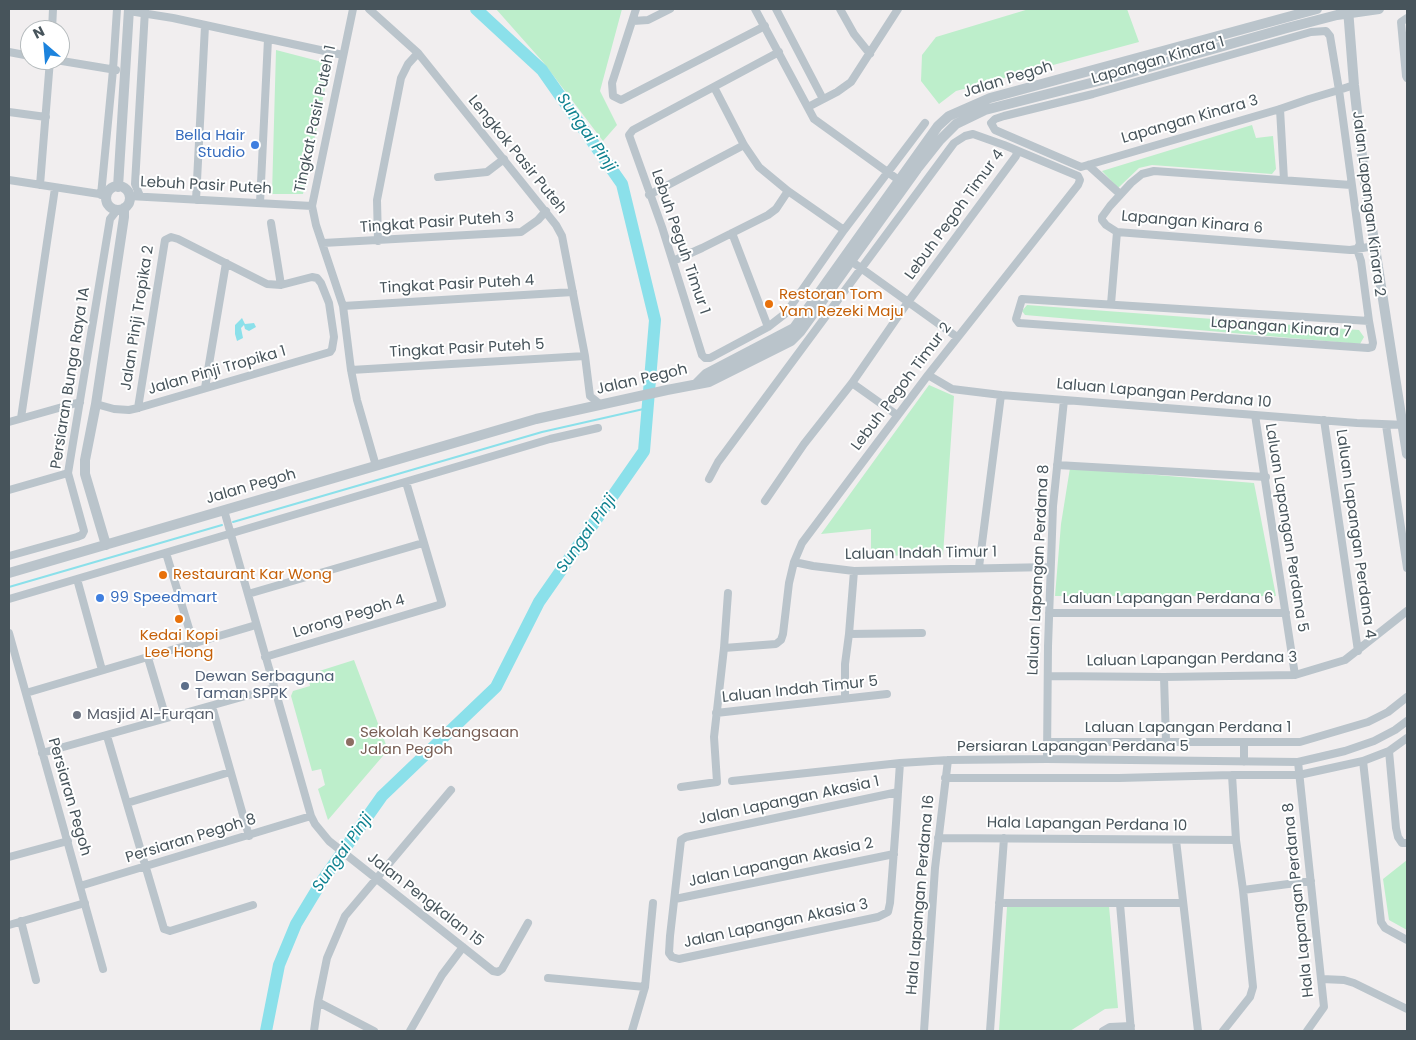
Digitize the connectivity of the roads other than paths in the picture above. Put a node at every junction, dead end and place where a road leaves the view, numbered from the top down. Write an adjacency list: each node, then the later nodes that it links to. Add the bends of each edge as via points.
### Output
1 (117, 9): 26 (street)
2 (353, 9): 23 (street, Tingkat Pasir Puteh 1)
3 (369, 9): 21 (street, Lengkok Pasir Puteh)
4 (636, 9): 16 (street)
5 (670, 9): 16 (street, via 648,20)
6 (755, 9): 18 (street)
7 (776, 9): 32 (street)
8 (840, 9): 22 (street)
9 (898, 9): 22 (street)
10 (1317, 9): 48 (street, Jalan Pegoh, via 978,103 949,116 938,126)
11 (1379, 9): 14 (street)
12 (129, 10): 13 (street); 27 (street)
13 (145, 11): 17 (street); 57 (street)
14 (1349, 11): 30 (street); 43 (street, via 986,110 956,124)
15 (1407, 18): 28 (street, via 1401,22)
16 (633, 21): 18 (street, via 612,83 613,96 621,100)
17 (205, 26): 19 (street); 59 (street)
18 (765, 26): 20 (street)
19 (268, 39): 23 (street); 60 (street)
20 (779, 52): 29 (street); 33 (street)
21 (418, 53): 41 (street, Lengkok Pasir Puteh); 68 (street, via 401,78 377,200)
22 (870, 54): 32 (street, via 851,82)
23 (343, 55): 61 (street, Tingkat Pasir Puteh 1)
24 (70, 62): 26 (street)
25 (49, 70): 36 (street)
26 (113, 70): 27 (street); 55 (street)
27 (125, 70): 51 (street)
28 (1407, 78)
29 (714, 86): 38 (street); 56 (street, Lebuh Peguh Timur 1, via 629,135)
30 (1354, 86): 31 (street, Lapangan Kinara 3); 71 (street)
31 (1339, 90): 34 (street, Lapangan Kinara 3); 39 (street, Lapangan Kinara 1, via 1330,36 1326,31 1311,32 1004,116 991,123 995,130); 50 (street, Jalan Lapangan Kinara 2)
32 (823, 99): 33 (street)
33 (808, 107): 44 (street, via 814,119)
34 (1280, 109): 42 (street, Lapangan Kinara 3); 47 (street)
35 (9, 112): 36 (street)
36 (46, 117): 49 (street)
37 (924, 123): 44 (street)
38 (744, 144): 53 (street, via 759,167); 56 (street)
39 (1036, 147): 42 (street, Lapangan Kinara 3, via 1081,167)
40 (1016, 151): 76 (street, Lebuh Pegoh Timur 4, via 973,134 954,143); 80 (street, Lebuh Pegoh Timur 4, via 1016,156); 87 (street, Lebuh Pegoh Timur 2, via 1078,176 1080,180)
41 (504, 159): 45 (street, via 487,172); 63 (street, Lengkok Pasir Puteh)
42 (1088, 165): 54 (street)
43 (917, 170): 48 (street); 58 (street)
44 (889, 171): 48 (street); 65 (street)
45 (438, 176)
46 (9, 180): 49 (street)
47 (1284, 180): 50 (street, Lapangan Kinara 6); 54 (street, Lapangan Kinara 6, via 1154,171 1142,174)
48 (900, 181): 58 (street); 69 (street, Jalan Pegoh)
49 (40, 185): 52 (street)
50 (1351, 185): 72 (street, Jalan Lapangan Kinara 2, via 1360,244)
51 (118, 187): 55 (street); 57 (street)
52 (55, 188): 55 (street); 104 (street)
53 (788, 191): 65 (street); 67 (street, via 776,209)
54 (1120, 194): 66 (street, Lapangan Kinara 6, via 1102,217 1106,225)
55 (104, 195): 62 (street, via 108,205)
56 (649, 195): 73 (street, Lebuh Peguh Timur 1)
57 (134, 196): 59 (street, Lebuh Pasir Puteh); 62 (street)
58 (897, 197): 74 (street)
59 (196, 200): 60 (street, Lebuh Pasir Puteh)
60 (260, 203): 61 (street, Lebuh Pasir Puteh)
61 (312, 206): 70 (street, Tingkat Pasir Puteh 1)
62 (120, 209): 97 (street, Persiaran Bunga Raya 1A, via 110,219); 98 (street, via 124,217)
63 (546, 211): 68 (street, Tingkat Pasir Puteh 3, via 521,232); 79 (street, Lengkok Pasir Puteh, via 562,236)
64 (271, 223): 78 (street)
65 (844, 230): 84 (street, via 790,308)
66 (1117, 232): 72 (street, Lapangan Kinara 6); 81 (street)
67 (732, 233): 73 (street); 84 (street)
68 (378, 241): 70 (street, Tingkat Pasir Puteh 3)
69 (855, 242): 74 (street); 77 (street, Jalan Pegoh)
70 (323, 243): 82 (street, Tingkat Pasir Puteh 1)
71 (1376, 246): 72 (street, Lapangan Kinara 6); 86 (street)
72 (1357, 249): 83 (street, Jalan Lapangan Kinara 2)
73 (673, 261): 84 (street, Lebuh Peguh Timur 1, via 705,358)
74 (851, 261): 76 (street); 77 (street); 92 (street, via 791,341 709,382)
75 (226, 264): 78 (street, via 267,284); 93 (street); 100 (street, Jalan Pinji Tropika 2, via 178,239 171,237 165,240)
76 (862, 269): 80 (street); 115 (street, Lebuh Pegoh Timur 4, via 718,462)
77 (831, 274): 92 (street, Jalan Pegoh, via 794,328 706,374)
78 (281, 284): 93 (street, Jalan Pinji Tropika 1, via 318,278 329,303 334,337 330,352)
79 (573, 292): 82 (street, Tingkat Pasir Puteh 4); 88 (street, Lengkok Pasir Puteh)
80 (908, 302): 87 (street); 91 (street, Lebuh Pegoh Timur 4)
81 (1112, 304): 83 (street, Lapangan Kinara 7); 85 (street, Lapangan Kinara 7, via 1025,299 1021,300 1016,319 1027,324 1368,348 1373,343)
82 (343, 306): 89 (street, Tingkat Pasir Puteh 1)
83 (1369, 321): 85 (street, Lapangan Kinara 7)
84 (768, 327)
85 (1371, 332): 86 (street)
86 (1390, 333): 108 (street)
87 (957, 337): 90 (street, Lebuh Pegoh Timur 2)
88 (585, 356): 89 (street, Tingkat Pasir Puteh 5); 95 (street, Lengkok Pasir Puteh)
89 (351, 370): 112 (street, Tingkat Pasir Puteh 1)
90 (928, 375): 94 (street, Laluan Lapangan Perdana 10, via 952,389); 102 (street, Lebuh Pegoh Timur 2)
91 (852, 382): 102 (street); 118 (street, Lebuh Pegoh Timur 4)
92 (696, 384): 99 (street, Jalan Pegoh)
93 (205, 388): 100 (street, Jalan Pinji Tropika 1)
94 (1002, 395): 96 (street, Laluan Lapangan Perdana 10); 130 (street)
95 (590, 396): 99 (street); 101 (street)
96 (1064, 400): 103 (street, Laluan Lapangan Perdana 10); 111 (street, Laluan Lapangan Perdana 8)
97 (80, 402): 104 (street); 113 (street, Persiaran Bunga Raya 1A)
98 (96, 404): 100 (street, Jalan Pinji Tropika 1, via 114,409); 120 (street, via 85,474)
99 (602, 405): 101 (street, Jalan Pegoh)
100 (138, 408)
101 (582, 409): 112 (street, Jalan Pegoh, via 536,419)
102 (897, 415): 128 (street, Lebuh Pegoh Timur 2, via 802,543)
103 (1255, 415): 105 (street, Laluan Lapangan Perdana 10); 114 (street, Laluan Lapangan Perdana 5)
104 (21, 418): 106 (street)
105 (1324, 420): 107 (street, Laluan Lapangan Perdana 10); 147 (street, Laluan Lapangan Perdana 4)
106 (9, 422)
107 (1386, 425): 108 (street, Laluan Lapangan Perdana 10); 131 (street)
108 (1405, 425): 110 (street)
109 (598, 428): 116 (street)
110 (1407, 454)
111 (1057, 464): 114 (street); 129 (street, Laluan Lapangan Perdana 8)
112 (376, 466): 119 (street, Jalan Pegoh)
113 (68, 473): 117 (street); 127 (street, Persiaran Bunga Raya 1A, via 83,523 82,535)
114 (1266, 478): 140 (street, Laluan Lapangan Perdana 5)
115 (709, 479)
116 (406, 482): 121 (street); 123 (street)
117 (9, 490)
118 (765, 501)
119 (224, 510): 121 (street, Jalan Pengkalan 15); 122 (street, Jalan Pegoh)
120 (101, 527): 122 (street); 124 (street); 125 (street, via 95,542)
121 (230, 532): 126 (street); 136 (street, Jalan Pengkalan 15)
122 (121, 540): 124 (street, Jalan Pegoh)
123 (423, 543): 136 (street); 148 (street, Lorong Pegoh 4, via 442,604)
124 (106, 545): 125 (street, Jalan Pegoh)
125 (86, 551): 133 (street, Jalan Pegoh)
126 (166, 553): 134 (street); 145 (street)
127 (9, 556)
128 (794, 562): 132 (street, Laluan Indah Timur 1); 146 (street, Lebuh Pegoh Timur 2, via 781,640 776,644)
129 (1050, 566): 130 (street, Laluan Indah Timur 1); 139 (street, Laluan Lapangan Perdana 8)
130 (979, 567): 132 (street, Laluan Indah Timur 1)
131 (1407, 568)
132 (854, 571): 144 (street)
133 (9, 573)
134 (77, 579): 137 (street); 152 (street)
135 (728, 593): 146 (street)
136 (248, 594): 141 (street, Jalan Pengkalan 15)
137 (9, 599)
138 (1407, 611): 147 (street, Laluan Lapangan Perdana 3)
139 (1049, 613): 140 (street, Laluan Lapangan Perdana 6); 154 (street, Laluan Lapangan Perdana 8)
140 (1286, 613): 153 (street, Laluan Lapangan Perdana 5)
141 (256, 625): 145 (street); 148 (street, Jalan Pengkalan 15)
142 (9, 633): 150 (street, Persiaran Pegoh)
143 (922, 633): 144 (street)
144 (849, 634): 160 (street)
145 (194, 644): 149 (street)
146 (724, 648): 162 (street)
147 (1358, 651): 153 (street, Laluan Lapangan Perdana 3, via 1345,660)
148 (265, 657): 156 (street, Jalan Pengkalan 15)
149 (148, 658): 152 (street); 163 (street)
150 (17, 662): 151 (street); 157 (street, Persiaran Pegoh)
151 (9, 664)
152 (102, 670): 157 (street)
153 (1295, 675): 155 (street, Laluan Lapangan Perdana 3)
154 (1048, 676): 155 (street, Laluan Lapangan Perdana 3); 168 (street, Laluan Lapangan Perdana 8)
155 (1164, 677): 167 (street)
156 (274, 688): 161 (street); 187 (street, Jalan Pengkalan 15)
157 (26, 693): 171 (street, Persiaran Pegoh)
158 (887, 694): 160 (street, Laluan Indah Timur 5)
159 (1407, 697): 169 (street, Laluan Lapangan Perdana 1, via 1368,722 1300,742)
160 (845, 698): 162 (street, Laluan Indah Timur 5)
161 (212, 706): 163 (street); 178 (street)
162 (716, 713): 183 (street, via 717,782)
163 (166, 718): 165 (street)
164 (1407, 721): 176 (street, Persiaran Lapangan Perdana 5, via 1374,741)
165 (107, 736): 171 (street); 186 (street)
166 (1407, 738): 170 (street)
167 (1166, 741): 168 (street, Laluan Lapangan Perdana 1); 169 (street, Laluan Lapangan Perdana 1)
168 (1048, 742): 172 (street, Laluan Lapangan Perdana 8)
169 (1244, 742): 175 (street)
170 (1389, 751): 174 (street); 194 (street, via 1396,828 1402,843)
171 (42, 753): 193 (street, Persiaran Pegoh)
172 (1047, 759): 173 (street, Persiaran Lapangan Perdana 5); 175 (street, Persiaran Lapangan Perdana 5)
173 (948, 760): 177 (street, Persiaran Lapangan Perdana 5); 181 (street, Hala Lapangan Perdana 16)
174 (1363, 761): 180 (street); 212 (street, via 1381,922 1385,928)
175 (1244, 762): 176 (street, Persiaran Lapangan Perdana 5)
176 (1298, 762): 180 (street, Hala Lapangan Perdana 8)
177 (900, 763): 182 (street, Persiaran Lapangan Perdana 5); 185 (street)
178 (230, 772): 186 (street); 188 (street)
179 (1232, 775): 180 (street); 181 (street); 192 (street)
180 (1299, 775): 199 (street, Hala Lapangan Perdana 8)
181 (945, 778): 189 (street, Hala Lapangan Perdana 16)
182 (732, 781)
183 (681, 787)
184 (451, 790): 198 (street)
185 (898, 792): 195 (street); 202 (street, Jalan Lapangan Akasia 1, via 686,836 682,840)
186 (126, 803): 197 (street)
187 (310, 816): 188 (street, Persiaran Pegoh 8); 198 (street, Jalan Pengkalan 15, via 329,841)
188 (248, 836): 197 (street, Persiaran Pegoh 8)
189 (938, 838): 190 (street, Hala Lapangan Perdana 10); 226 (street, Hala Lapangan Perdana 16)
190 (1004, 838): 191 (street, Hala Lapangan Perdana 10); 205 (street)
191 (1176, 840): 192 (street, Hala Lapangan Perdana 10); 206 (street)
192 (1236, 840): 201 (street)
193 (68, 841): 196 (street); 200 (street, Persiaran Pegoh)
194 (1407, 844)
195 (894, 854): 202 (street, Jalan Lapangan Akasia 2); 202 (street, Jalan Lapangan Akasia 3, via 888,912 878,917 679,958 669,953)
196 (9, 857)
197 (145, 866): 200 (street, Persiaran Pegoh 8); 207 (street, via 166,930)
198 (376, 879): 213 (street, Jalan Pengkalan 15); 219 (street, via 346,916 327,958)
199 (1311, 881): 201 (street); 216 (street, Hala Lapangan Perdana 8)
200 (80, 886): 203 (street, Persiaran Pegoh)
201 (1243, 890): 230 (street, via 1253,987 1250,997)
202 (674, 900)
203 (84, 903): 209 (street); 214 (street, Persiaran Pegoh)
204 (653, 903): 218 (street)
205 (999, 903): 208 (street); 227 (street)
206 (1183, 903): 208 (street); 229 (street)
207 (253, 904)
208 (1120, 904): 221 (street)
209 (20, 921): 211 (street); 217 (street)
210 (528, 923): 213 (street, Jalan Pengkalan 15, via 498,972)
211 (9, 925)
212 (1407, 940)
213 (463, 948): 224 (street, via 442,975)
214 (103, 969)
215 (548, 978): 218 (street)
216 (1322, 979): 220 (street, via 1354,983); 231 (street, Hala Lapangan Perdana 8, via 1324,1006)
217 (36, 980)
218 (645, 987): 225 (street)
219 (318, 1002): 222 (street); 223 (street)
220 (1407, 1009)
221 (1131, 1028): 228 (street, via 1110,1027)
222 (314, 1031)
223 (374, 1031)
224 (410, 1031)
225 (632, 1031)
226 (924, 1031)
227 (990, 1031)
228 (1104, 1031)
229 (1198, 1031)
230 (1223, 1031)
231 (1307, 1031)

